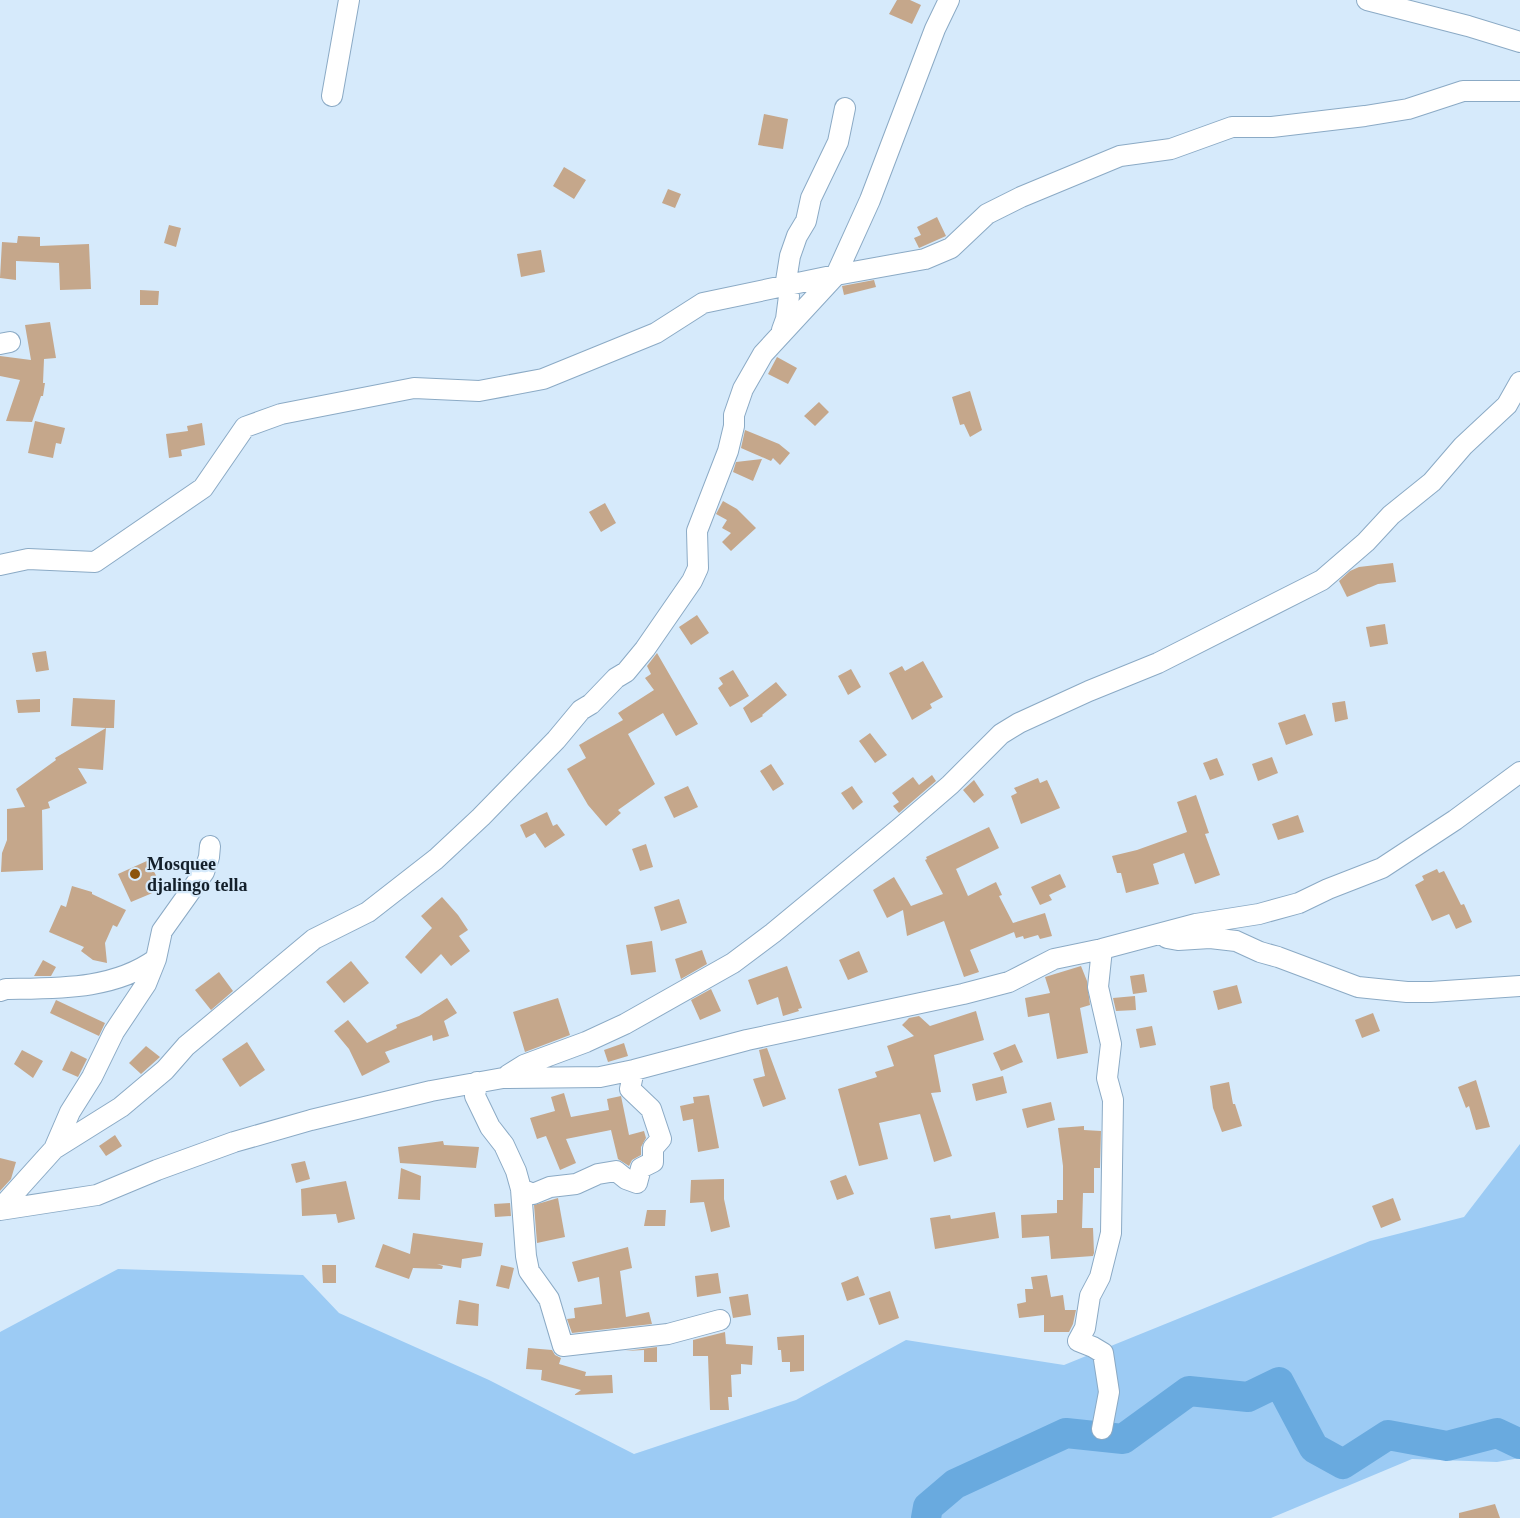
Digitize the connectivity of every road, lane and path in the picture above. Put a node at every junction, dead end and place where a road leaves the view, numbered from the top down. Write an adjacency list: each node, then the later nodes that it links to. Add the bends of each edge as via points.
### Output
1 (349, 0): 6 (street)
2 (949, 0): 8 (street)
3 (1367, 0): 4 (street)
4 (1520, 42)
5 (1520, 91): 8 (street, via 1463,91 1408,109 1365,116 1272,128 1232,127 1171,149 1120,156 987,214 951,248 925,259)
6 (332, 96)
7 (845, 108): 9 (street, via 838,142 794,242)
8 (836, 275): 9 (street); 10 (street)
9 (785, 287): 10 (street, via 789,296); 12 (street, via 703,303 656,333 543,379 478,391 414,388 282,414 245,426 203,488 95,562 28,559)
10 (781, 332): 23 (street, via 763,354 737,404 728,452 697,531 698,568 626,672 581,710 481,818 436,859 368,912 314,939 186,1046 165,1070 121,1107)
11 (1520, 382): 21 (street, via 1507,405 1432,482 1390,515 1322,580 1158,663 1001,734 909,820 733,963 625,1023 524,1065)
12 (0, 565)
13 (1520, 772): 15 (street, via 1382,868 1299,903)
14 (210, 846): 17 (street, via 204,872 162,931)
15 (1156, 935): 16 (street); 18 (street, via 1178,940 1236,941 1358,987 1423,992)
16 (1102, 949): 20 (street, via 1054,959 1009,982 963,994); 27 (street, via 1098,987 1111,1044 1107,1078 1113,1100 1111,1233 1078,1341 1103,1353 1109,1392)
17 (156, 958): 19 (street, via 141,970 97,985); 23 (street, via 146,984 114,1032)
18 (1520, 986)
19 (0, 991)
20 (634, 1070): 21 (street, via 600,1077); 24 (street, via 630,1089 651,1110 661,1139 653,1148 654,1162 641,1168 637,1183 616,1171 533,1194)
21 (503, 1078): 22 (street)
22 (477, 1082): 24 (street, via 475,1096 504,1145); 25 (street, via 234,1142 97,1195)
23 (54, 1149): 25 (street)
24 (521, 1189): 26 (street, via 529,1271 549,1299 563,1346 668,1334)
25 (0, 1209)
26 (720, 1320)
27 (1102, 1430)

